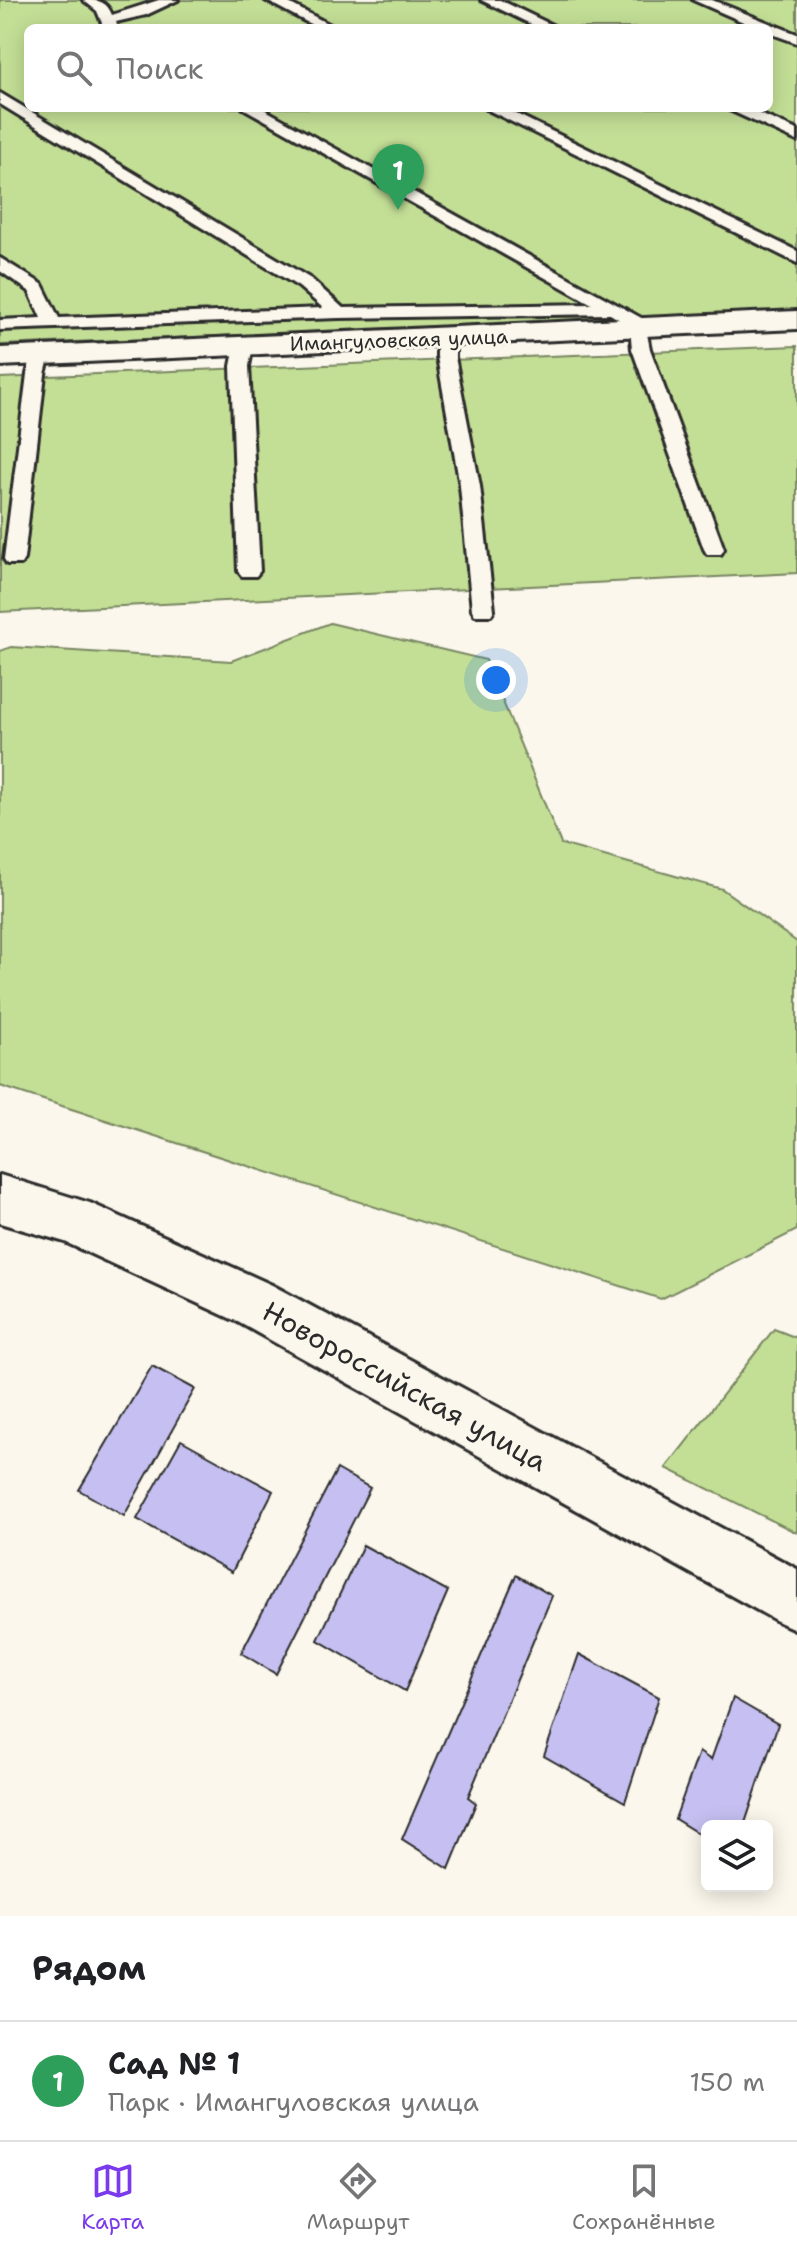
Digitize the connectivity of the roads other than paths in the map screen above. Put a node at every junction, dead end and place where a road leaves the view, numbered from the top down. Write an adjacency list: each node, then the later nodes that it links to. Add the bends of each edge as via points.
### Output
1 (90, 0): 6 (lane, via 103,9)
2 (171, 0): 6 (lane)
3 (272, 0): 7 (lane)
4 (488, 0): 8 (lane)
5 (700, 0): 9 (lane)
6 (110, 24)
7 (321, 24)
8 (542, 24)
9 (760, 24)
10 (773, 29): 11 (lane)
11 (797, 39)
12 (0, 98): 20 (lane, via 305,283)
13 (258, 112): 19 (lane)
14 (500, 112): 17 (lane)
15 (742, 112): 16 (lane)
16 (797, 136)
17 (797, 258)
18 (0, 263): 22 (lane, via 36,288)
19 (613, 309): 20 (lane); 24 (lane)
20 (339, 313): 22 (lane)
21 (797, 320): 24 (street, Имангуловская улица)
22 (52, 322): 23 (lane)
23 (0, 325)
24 (643, 329): 25 (street, Имангуловская улица); 29 (lane, via 641,349)
25 (446, 338): 26 (street, Имангуловская улица); 32 (lane)
26 (244, 346): 27 (street, Имангуловская улица); 31 (lane, via 240,366)
27 (41, 355): 28 (street, Имангуловская улица); 30 (lane)
28 (0, 357)
29 (714, 549)
30 (14, 559)
31 (249, 571)
32 (483, 610)
33 (0, 1199): 34 (street, Новороссийская улица, via 72,1220 254,1303)
34 (797, 1601)

